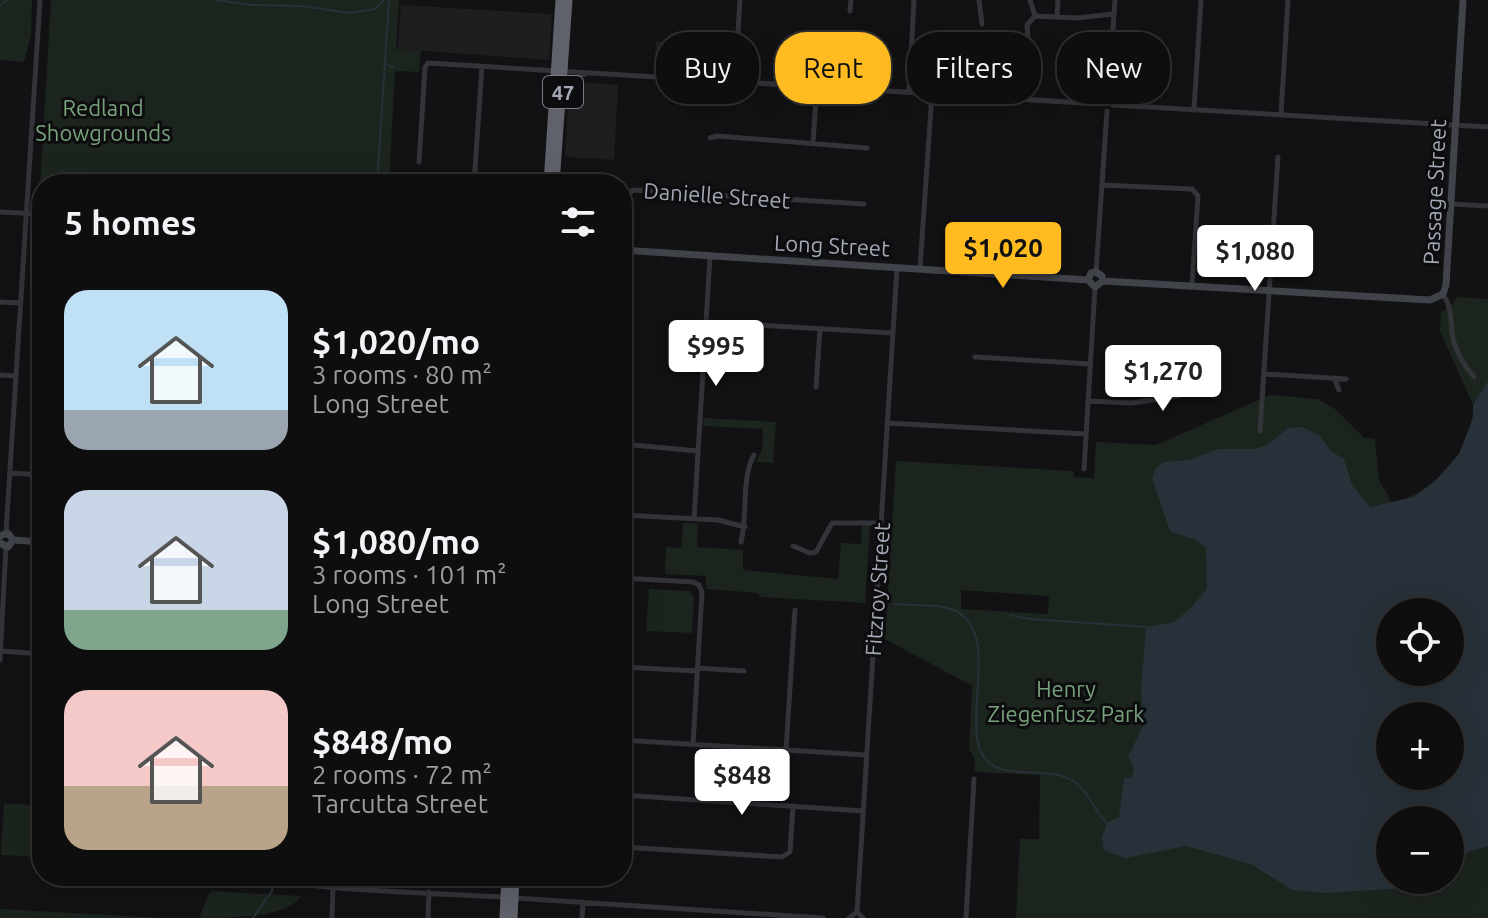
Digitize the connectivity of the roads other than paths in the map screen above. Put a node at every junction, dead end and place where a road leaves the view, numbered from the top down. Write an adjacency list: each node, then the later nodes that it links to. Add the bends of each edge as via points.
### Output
1 (40, 0): 51 (street)
2 (560, 0): 24 (highway, 47)
3 (568, 0): 24 (highway, 47)
4 (740, 0): 19 (street)
5 (851, 0): 14 (street)
6 (914, 0): 20 (street)
7 (979, 0): 18 (street)
8 (1030, 0): 16 (street)
9 (1058, 0): 17 (street)
10 (1115, 0): 15 (street)
11 (1201, 0): 32 (street)
12 (1288, 0): 34 (street)
13 (1463, 0): 35 (street, Passage Street)
14 (850, 11)
15 (1114, 14): 17 (street); 22 (street)
16 (1035, 16): 17 (street); 21 (street)
17 (1057, 16)
18 (982, 24)
19 (738, 32)
20 (912, 32)
21 (1028, 32)
22 (1113, 32)
23 (482, 66): 24 (street); 41 (street, via 425,67); 42 (street)
24 (559, 71): 25 (street); 27 (highway, 47); 43 (highway, 47)
25 (590, 73): 26 (street); 27 (street)
26 (656, 77)
27 (563, 84): 44 (highway, 47)
28 (816, 104): 38 (street)
29 (931, 104): 56 (street)
30 (1100, 104): 33 (street)
31 (1113, 105): 32 (street); 33 (street)
32 (1194, 109): 34 (street)
33 (1107, 111): 45 (street)
34 (1281, 114): 35 (street)
35 (1456, 125): 36 (street); 48 (street, Passage Street)
36 (1488, 127)
37 (710, 138): 38 (street)
38 (813, 142): 39 (street)
39 (867, 148)
40 (1278, 157): 62 (street)
41 (419, 162)
42 (475, 174)
43 (549, 174)
44 (556, 174)
45 (1102, 185): 57 (street); 60 (street, via 1192,189 1198,196)
46 (632, 191): 47 (street, Danielle Street)
47 (864, 204)
48 (1451, 204): 49 (street); 63 (street, Passage Street)
49 (1488, 206)
50 (0, 212): 51 (street)
51 (26, 213): 52 (street); 65 (street)
52 (32, 213)
53 (632, 250): 54 (street, Long Street)
54 (710, 256): 55 (street, Long Street); 66 (street)
55 (897, 267): 56 (street, Long Street); 68 (street, Fitzroy Street)
56 (920, 268): 58 (street, Long Street)
57 (1096, 272): 58 (street); 59 (street)
58 (1088, 280): 61 (street)
59 (1103, 281): 60 (street); 61 (street)
60 (1192, 285): 62 (street)
61 (1095, 287): 71 (street)
62 (1269, 289): 63 (street, via 1430,300); 72 (street)
63 (1443, 294): 75 (street, Passage Street, via 1452,308 1453,340)
64 (0, 302): 65 (street)
65 (20, 303): 74 (street)
66 (706, 322): 67 (street); 85 (street)
67 (820, 329): 68 (street); 78 (street)
68 (893, 333): 81 (street, Fitzroy Street)
69 (1178, 353): 80 (street, via 1179,396 1132,403)
70 (975, 357): 71 (street)
71 (1090, 364): 80 (street)
72 (1264, 374): 76 (street); 82 (street)
73 (0, 375): 74 (street)
74 (16, 376): 88 (street)
75 (1474, 377)
76 (1334, 378): 77 (street); 79 (street)
77 (1346, 379)
78 (816, 387)
79 (1339, 390)
80 (1088, 401): 83 (street)
81 (887, 423): 83 (street); 92 (street, Fitzroy Street)
82 (1260, 431)
83 (1086, 434): 87 (street)
84 (632, 446): 85 (street)
85 (698, 451): 91 (street)
86 (754, 455): 93 (street, via 746,479)
87 (1084, 469)
88 (10, 473): 89 (street); 94 (street)
89 (32, 474)
90 (632, 516): 91 (street)
91 (694, 519): 93 (street)
92 (881, 523): 99 (street, via 837,521 816,552); 112 (street, Fitzroy Street)
93 (745, 527): 97 (street)
94 (3, 534): 95 (street)
95 (13, 540): 96 (street); 98 (street)
96 (32, 541)
97 (741, 542)
98 (3, 545): 101 (street)
99 (793, 546)
100 (632, 579): 107 (street, via 699,585)
101 (2, 600): 103 (street)
102 (795, 610): 111 (street)
103 (1, 651): 104 (street); 105 (street)
104 (32, 653)
105 (0, 660)
106 (632, 667): 107 (street)
107 (697, 670): 108 (street); 110 (street)
108 (744, 671)
109 (632, 741): 110 (street)
110 (693, 744): 111 (street)
111 (786, 750): 112 (street)
112 (866, 755): 116 (street, Fitzroy Street)
113 (974, 779): 136 (street)
114 (632, 796): 115 (street)
115 (793, 806): 116 (street); 117 (street, via 790,852 782,857)
116 (863, 811): 127 (street, Fitzroy Street)
117 (632, 848)
118 (323, 886): 122 (street)
119 (377, 886): 123 (street)
120 (508, 886): 125 (highway)
121 (513, 886): 125 (highway)
122 (333, 887): 123 (street); 128 (street)
123 (377, 889): 124 (street)
124 (429, 892): 125 (street); 129 (street)
125 (510, 898): 126 (street); 130 (highway); 131 (highway)
126 (583, 902): 132 (street); 133 (street)
127 (857, 912): 134 (street); 135 (street)
128 (332, 918)
129 (428, 918)
130 (504, 918)
131 (513, 918)
132 (582, 918)
133 (823, 918)
134 (849, 918)
135 (863, 918)
136 (966, 918)

